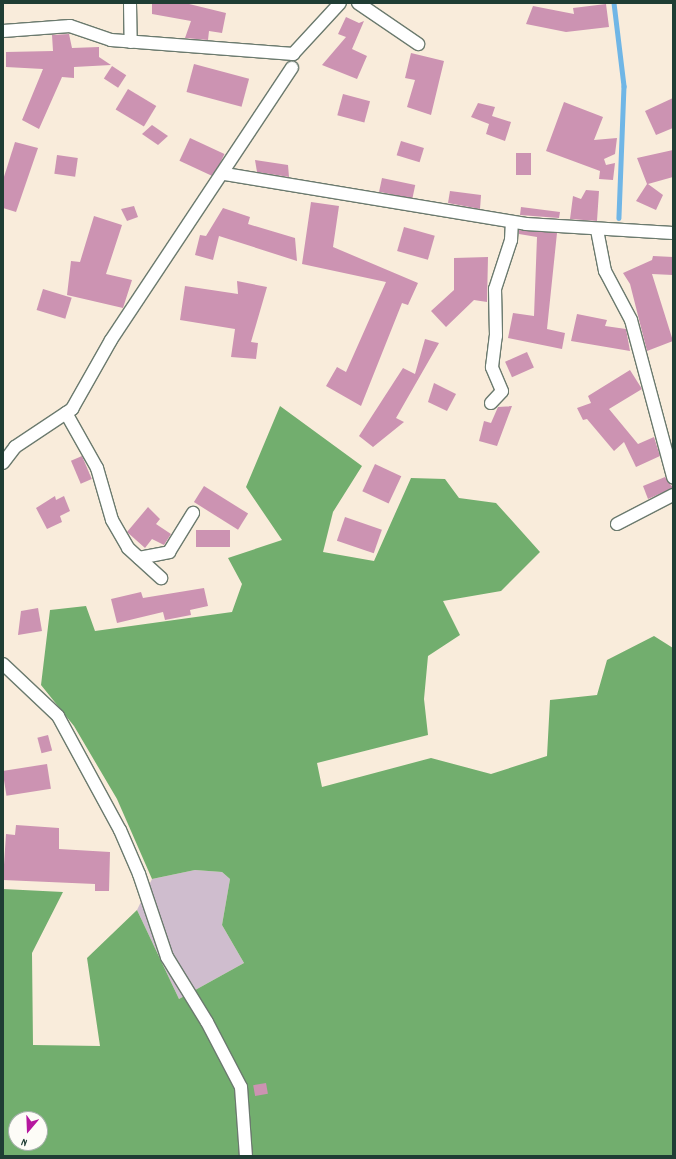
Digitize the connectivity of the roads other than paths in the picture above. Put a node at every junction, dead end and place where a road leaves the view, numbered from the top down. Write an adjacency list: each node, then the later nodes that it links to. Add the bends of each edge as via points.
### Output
1 (130, 3): 5 (street)
2 (340, 3): 5 (street, via 293,54)
3 (358, 3): 6 (street)
4 (3, 31): 5 (street, via 70,26 111,40)
5 (131, 42)
6 (418, 44)
7 (292, 68): 8 (street)
8 (225, 174): 9 (street); 13 (street, via 111,340)
9 (512, 222): 10 (street); 12 (street, via 511,240 495,289 496,336 492,367 502,391)
10 (597, 230): 11 (street); 15 (street, via 605,271 631,320)
11 (673, 233)
12 (491, 403)
13 (66, 413): 14 (street, via 15,447); 19 (street, via 97,468 112,520 128,548)
14 (3, 463)
15 (673, 477)
16 (673, 494): 18 (street)
17 (193, 513): 19 (street, via 169,552)
18 (617, 524)
19 (139, 558): 20 (street)
20 (161, 578)
21 (3, 664): 22 (street, via 58,716 120,830 167,957 207,1022 241,1087)
22 (246, 1156)

